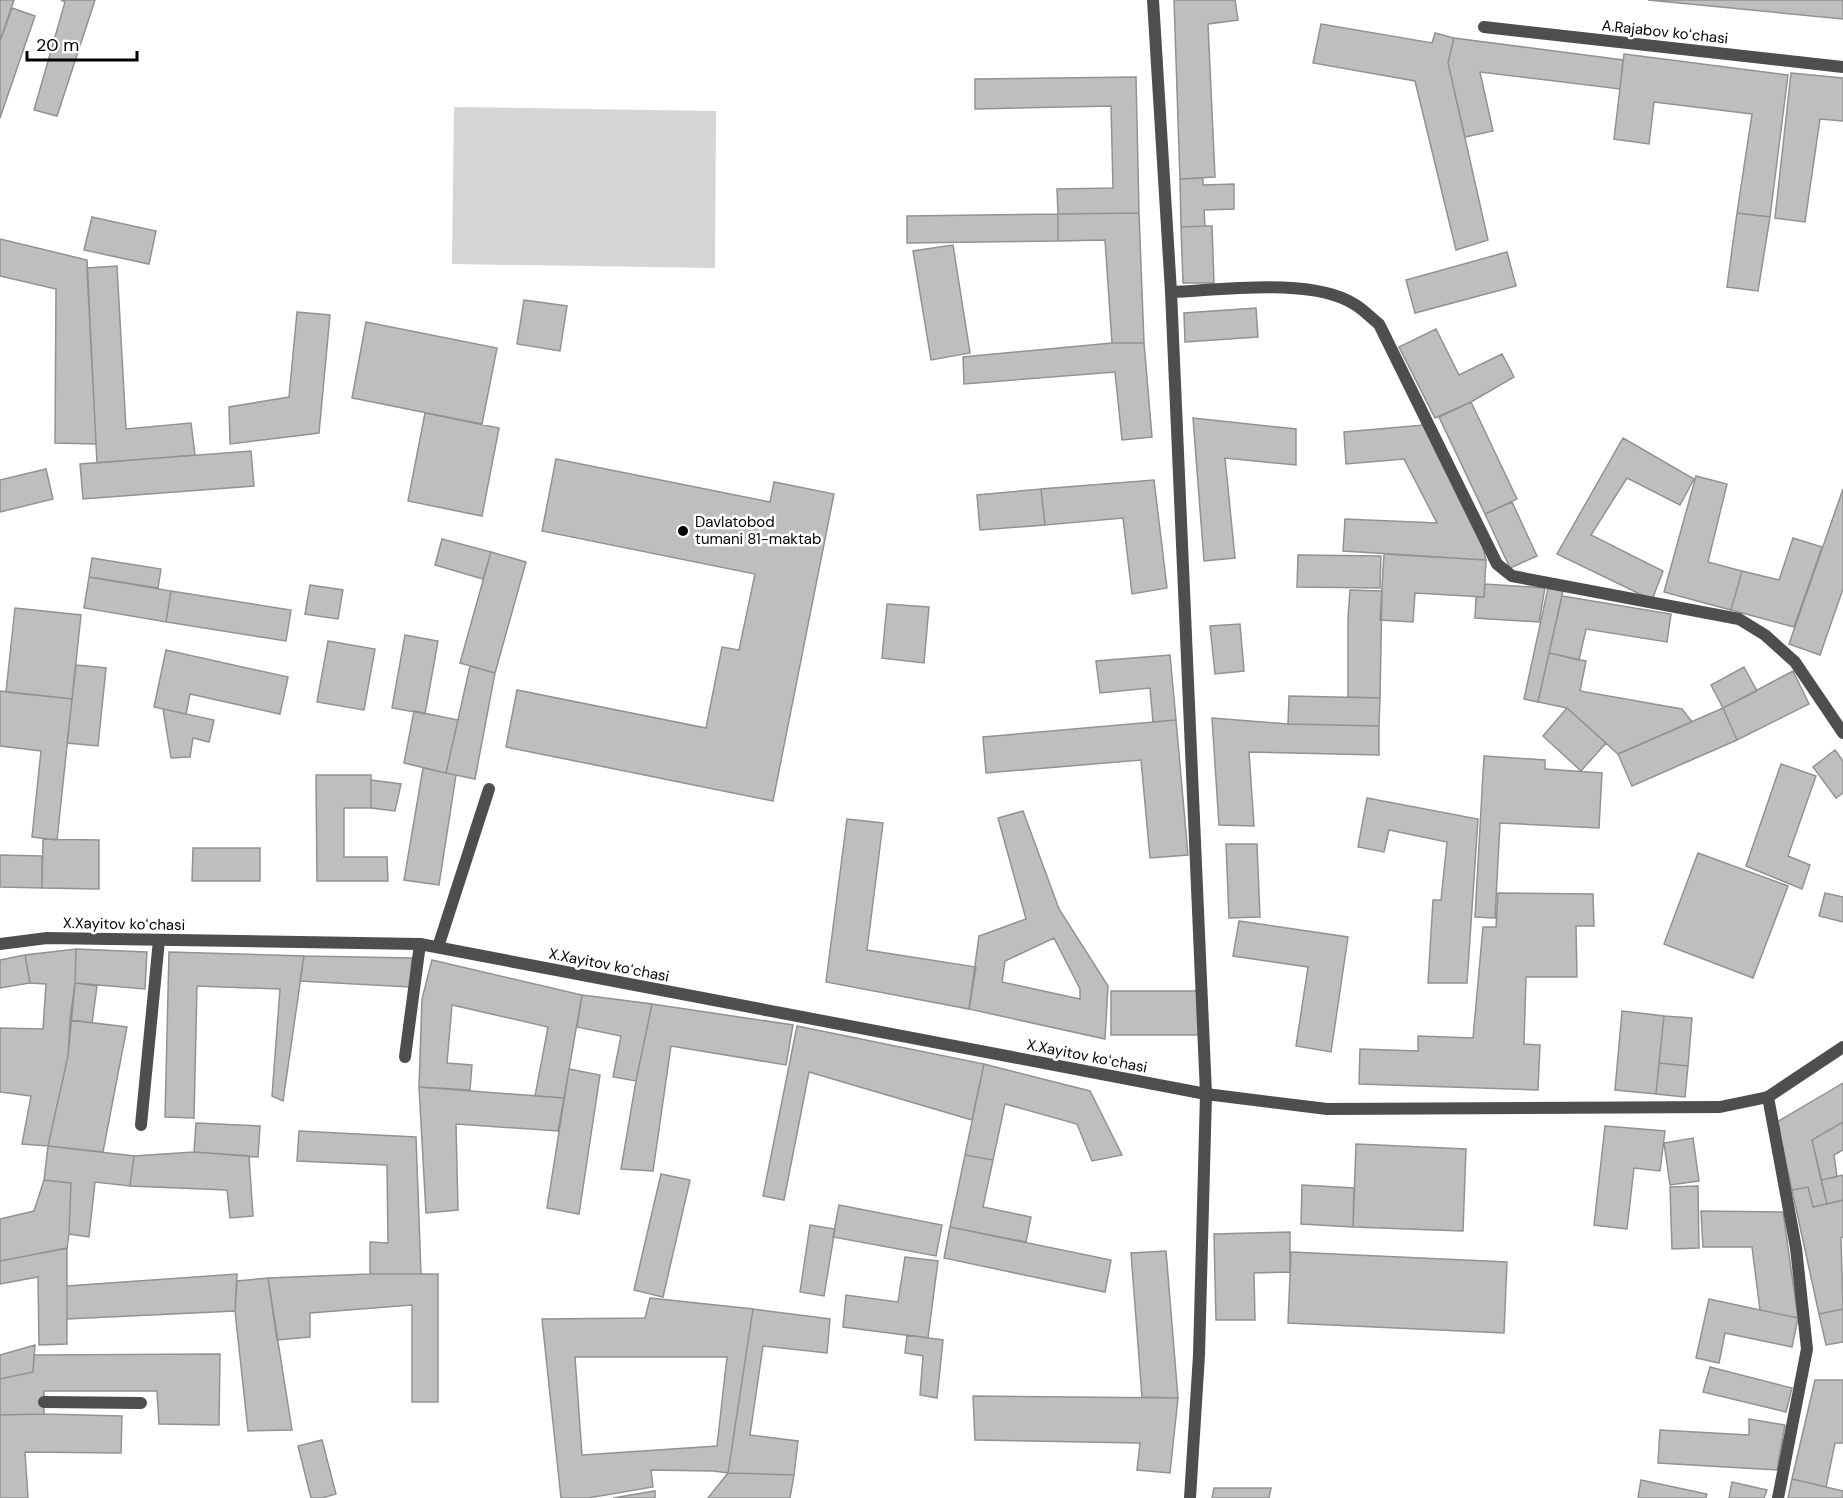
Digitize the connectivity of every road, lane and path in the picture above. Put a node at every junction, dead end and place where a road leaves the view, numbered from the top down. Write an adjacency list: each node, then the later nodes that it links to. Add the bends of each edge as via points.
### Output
1 (1153, 0): 4 (street)
2 (1484, 27): 3 (street, A.Rajabov koʻchasi)
3 (1843, 67)
4 (1171, 292): 5 (street, via 1289,287 1325,292 1353,303 1379,324 1497,564 1512,576 1739,619 1765,635 1795,662); 13 (street)
5 (1843, 734)
6 (489, 789): 10 (street)
7 (159, 940): 8 (street, X.Xayitov koʻchasi, via 47,938); 9 (street, X.Xayitov koʻchasi); 15 (street)
8 (0, 944)
9 (420, 944): 10 (street, X.Xayitov koʻchasi); 12 (street)
10 (438, 947): 13 (street, X.Xayitov koʻchasi)
11 (1843, 1047): 14 (street)
12 (405, 1057)
13 (1206, 1094): 14 (street, X.Xayitov koʻchasi, via 1328,1109 1720,1107); 18 (street, via 1199,1356)
14 (1768, 1096): 19 (street, via 1796,1248 1807,1349)
15 (141, 1125)
16 (44, 1402): 17 (street)
17 (141, 1403)
18 (1190, 1498)
19 (1778, 1498)

